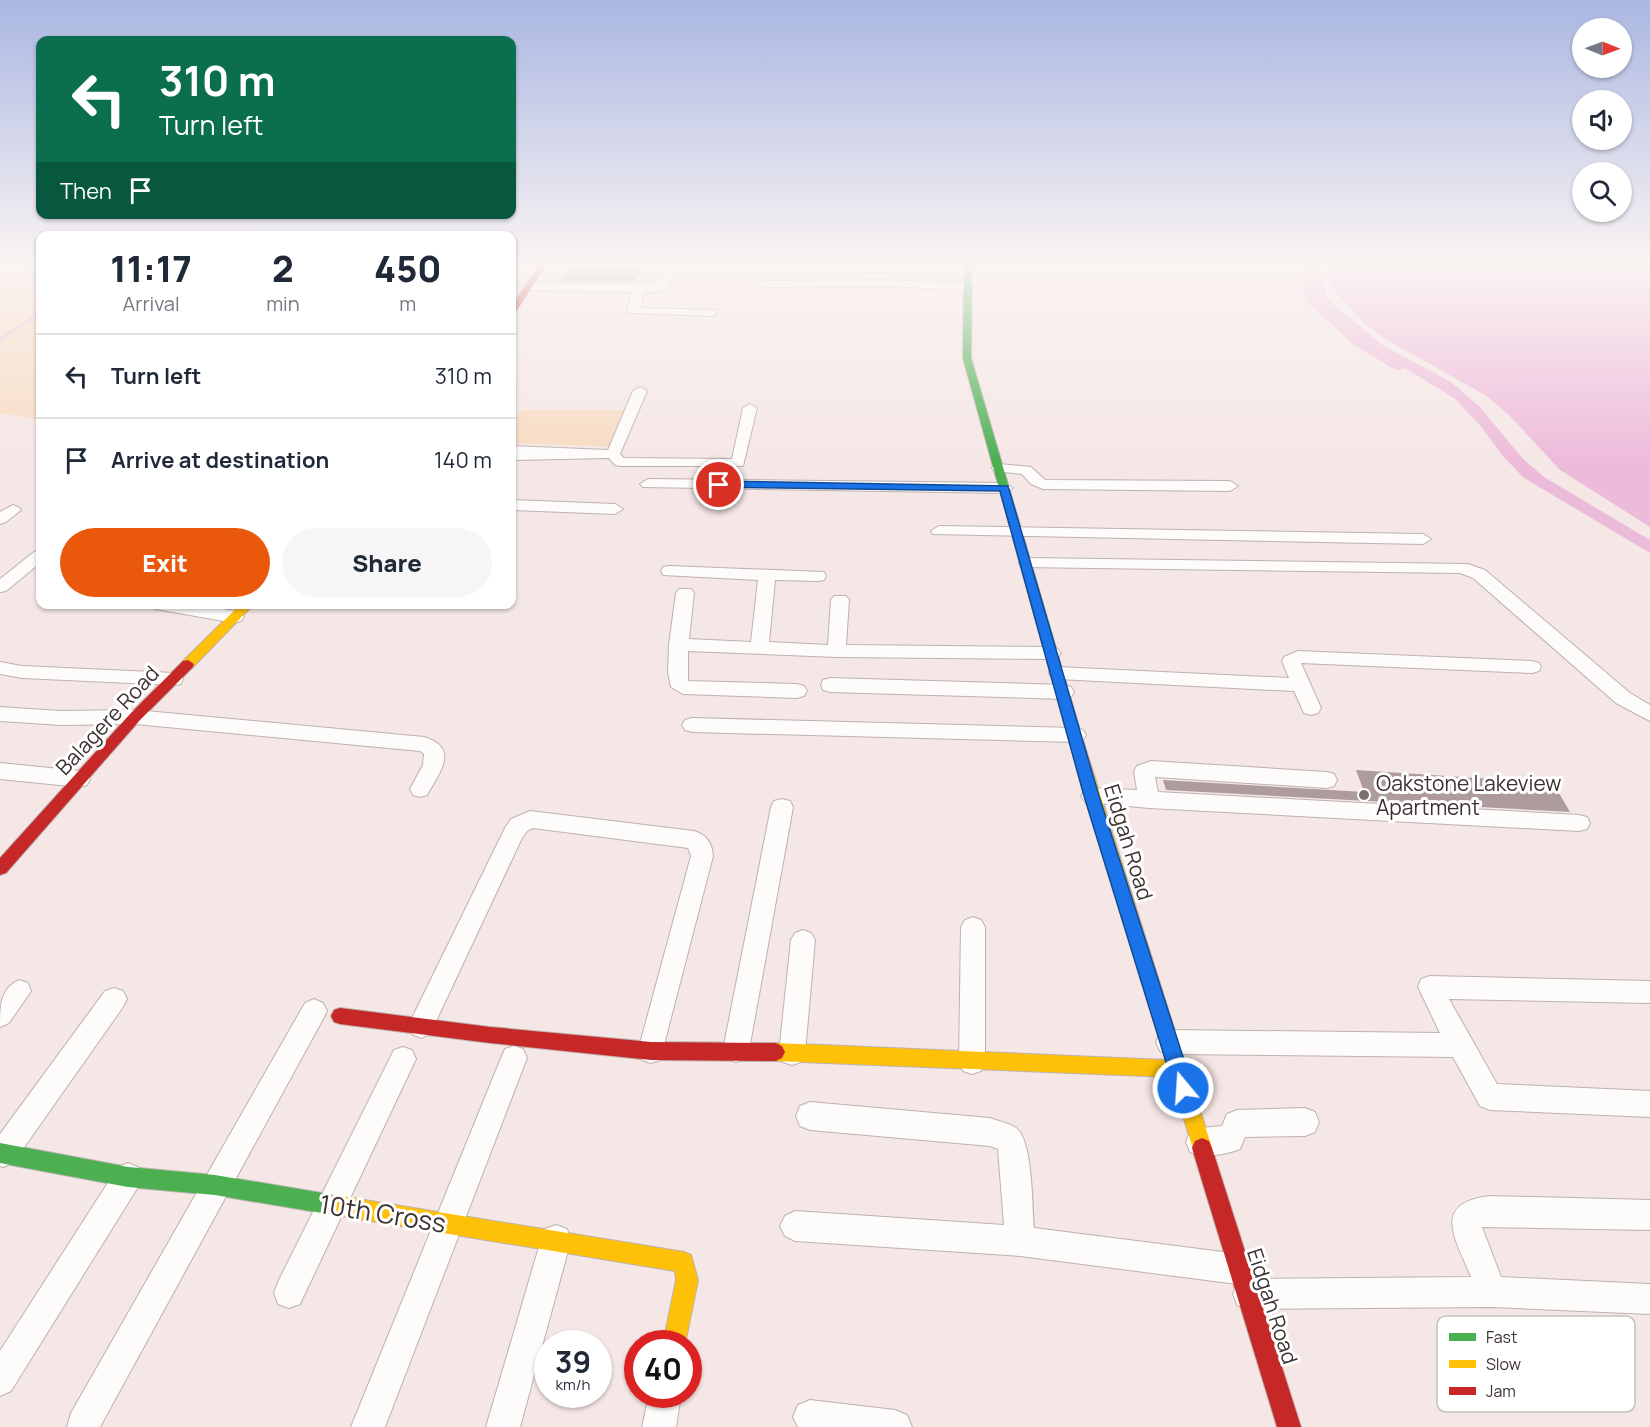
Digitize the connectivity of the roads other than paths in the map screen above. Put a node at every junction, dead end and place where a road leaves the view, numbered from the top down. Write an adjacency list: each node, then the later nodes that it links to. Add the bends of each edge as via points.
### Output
1 (967, 330): 8 (street, Eidgah Road, via 967,358)
2 (640, 391): 6 (street)
3 (750, 408): 6 (street, via 738,463 620,462)
4 (516, 450): 5 (street)
5 (571, 453): 6 (street); 7 (street)
6 (613, 454)
7 (516, 456)
8 (999, 468): 10 (street, via 1026,470 1043,484); 11 (street, Eidgah Road)
9 (648, 484): 11 (street)
10 (1230, 486)
11 (1005, 488): 15 (street, Eidgah Road)
12 (516, 505): 13 (street)
13 (615, 508)
14 (939, 531): 15 (street)
15 (1017, 532): 16 (street); 18 (street, Eidgah Road)
16 (1423, 539)
17 (36, 558): 22 (street)
18 (1026, 563): 30 (street, Eidgah Road); 41 (street, via 1462,568 1479,574 1623,698)
19 (669, 571): 20 (street)
20 (767, 575): 21 (street); 28 (street)
21 (818, 576)
22 (0, 587)
23 (685, 593): 27 (street)
24 (840, 600): 29 (street)
25 (215, 609): 26 (street)
26 (242, 611): 34 (street, Balagere Road)
27 (678, 645): 28 (street); 37 (street, via 678,682 683,687)
28 (759, 648): 29 (street)
29 (837, 651): 30 (street)
30 (1052, 653): 33 (street, Eidgah Road)
31 (1532, 667): 36 (street, via 1298,657 1291,662)
32 (0, 668): 34 (street)
33 (1058, 673): 36 (street); 38 (street, Eidgah Road)
34 (174, 679): 42 (street, Balagere Road)
35 (830, 685): 38 (street)
36 (1301, 685): 39 (street)
37 (797, 691)
38 (1064, 692): 44 (street, Eidgah Road)
39 (1311, 708)
40 (0, 714): 42 (street)
41 (1650, 714)
42 (135, 717): 46 (street, Balagere Road); 48 (street, via 424,744 435,751 433,765)
43 (692, 725): 44 (street)
44 (1076, 735): 49 (street, Eidgah Road)
45 (0, 771): 46 (street)
46 (80, 779): 53 (street, Balagere Road)
47 (1327, 780): 50 (street, via 1151,769 1144,771)
48 (420, 789)
49 (1092, 796): 50 (street); 62 (street, Eidgah Road)
50 (1149, 800): 52 (street)
51 (782, 807): 64 (street)
52 (1579, 824)
53 (0, 869)
54 (973, 927): 69 (street)
55 (803, 940): 66 (street)
56 (19, 991): 60 (street)
57 (1650, 992): 63 (street, via 1430,987)
58 (114, 999): 75 (street)
59 (327, 1013): 61 (street); 77 (street)
60 (0, 1015)
61 (421, 1026): 65 (street); 65 (street, via 513,834 530,819 694,840 701,847 702,856)
62 (1169, 1042): 63 (street); 70 (street, Eidgah Road)
63 (1460, 1044): 71 (street, via 1490,1097)
64 (736, 1050): 65 (street); 66 (street)
65 (651, 1051)
66 (792, 1053): 69 (street)
67 (514, 1058): 80 (street)
68 (403, 1059): 78 (street)
69 (972, 1062): 70 (street)
70 (1178, 1069): 74 (street, Eidgah Road)
71 (1650, 1104)
72 (810, 1116): 83 (street, via 990,1132 1007,1138 1013,1146)
73 (1305, 1122): 74 (street, via 1237,1124 1230,1139)
74 (1200, 1142): 84 (street, Eidgah Road)
75 (1, 1153): 76 (street, 10th Cross)
76 (128, 1177): 77 (street, 10th Cross); 89 (street)
77 (215, 1185): 78 (street, 10th Cross); 92 (street)
78 (331, 1204): 80 (street, 10th Cross); 86 (street)
79 (1650, 1215): 85 (street, via 1473,1213 1467,1218 1467,1229)
80 (450, 1223): 82 (street, 10th Cross); 93 (street)
81 (795, 1226): 83 (street)
82 (556, 1240): 88 (street, 10th Cross, via 684,1262 687,1280); 94 (street)
83 (1020, 1240): 84 (street)
84 (1244, 1282): 85 (street); 97 (street, Eidgah Road)
85 (1492, 1292): 87 (street)
86 (289, 1293)
87 (1648, 1299)
88 (677, 1330)
89 (0, 1380)
90 (663, 1408): 95 (street)
91 (810, 1417): 96 (street)
92 (83, 1425)
93 (368, 1427)
94 (503, 1427)
95 (659, 1427)
96 (894, 1427)
97 (1289, 1427)

